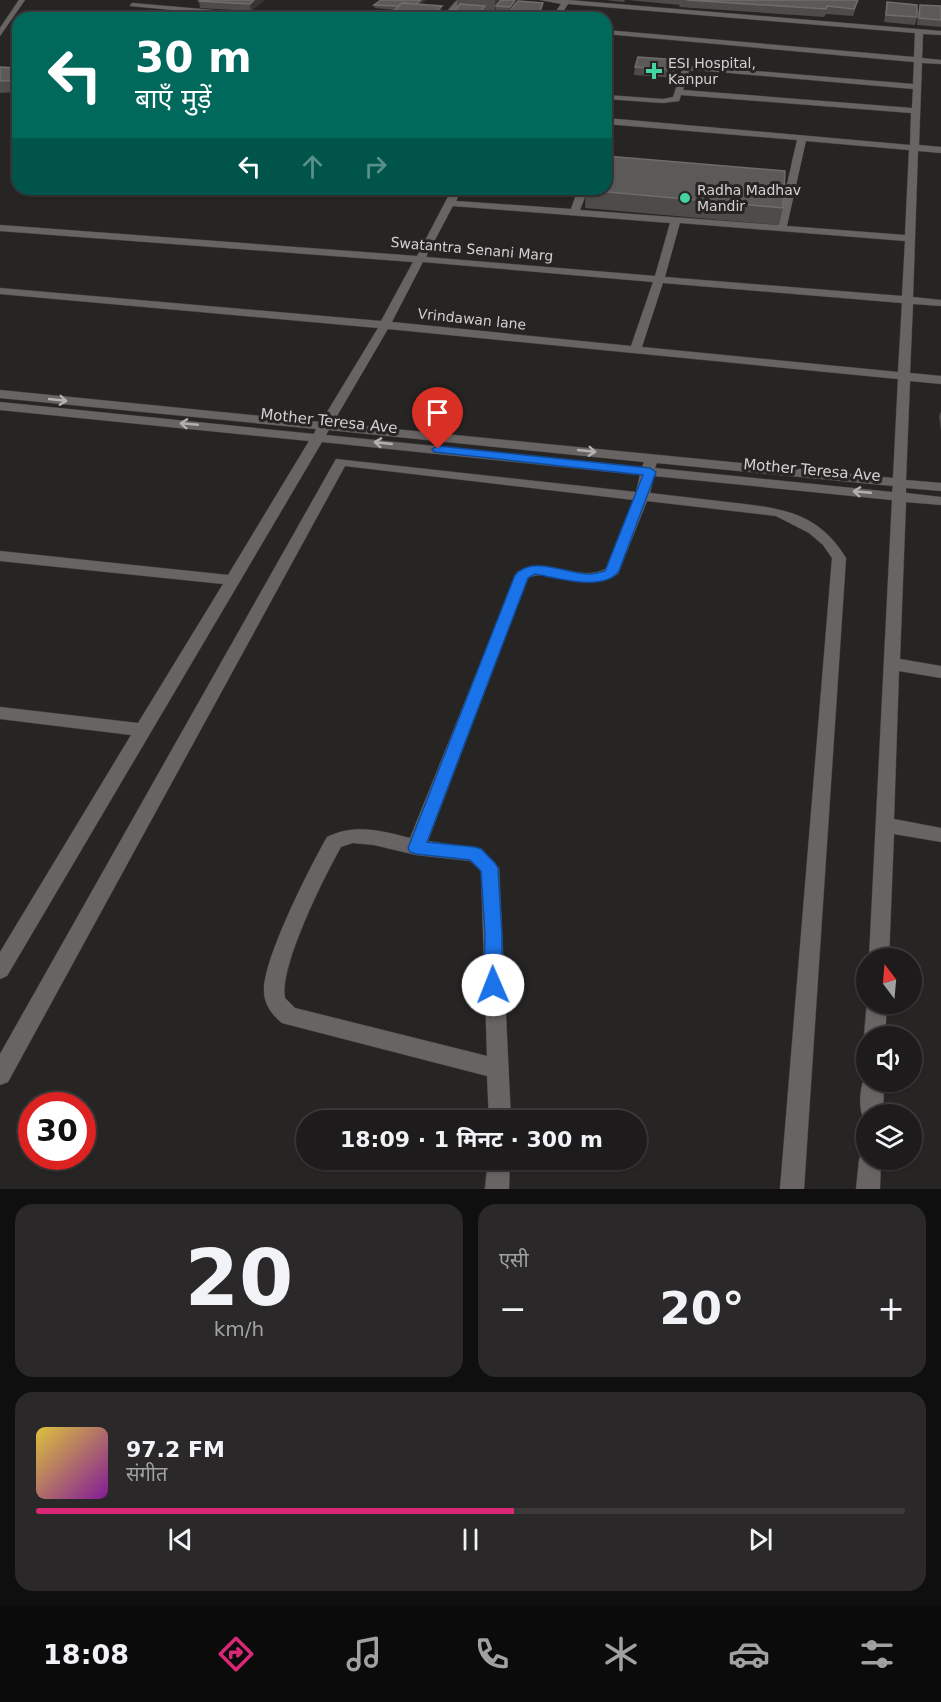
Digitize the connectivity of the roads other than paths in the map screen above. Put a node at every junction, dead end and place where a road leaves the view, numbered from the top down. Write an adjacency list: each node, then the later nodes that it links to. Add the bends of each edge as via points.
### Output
1 (461, 0): 6 (street)
2 (543, 0): 3 (street)
3 (566, 2): 7 (street); 9 (street)
4 (131, 6): 5 (street)
5 (206, 12)
6 (450, 12)
7 (559, 12)
8 (12, 15): 12 (street)
9 (920, 32): 11 (street); 13 (street)
10 (612, 33): 13 (street)
11 (941, 33)
12 (0, 34)
13 (918, 60): 14 (street); 15 (street)
14 (941, 62)
15 (917, 87): 16 (street, via 695,68 686,69); 18 (street)
16 (678, 92): 17 (street, via 676,99 670,101); 18 (street)
17 (612, 96)
18 (917, 111): 21 (street)
19 (612, 123): 20 (street)
20 (802, 138): 21 (street); 24 (street)
21 (915, 148): 22 (street); 32 (street)
22 (941, 150)
23 (757, 184): 24 (street)
24 (791, 187): 31 (street)
25 (453, 195): 27 (street)
26 (581, 195): 28 (street)
27 (449, 202): 28 (street); 33 (street)
28 (575, 212): 29 (street)
29 (676, 219): 31 (street); 34 (street)
30 (0, 228): 33 (street, Swatantra Senani Marg)
31 (782, 228): 32 (street)
32 (911, 238): 36 (street)
33 (419, 259): 34 (street, Swatantra Senani Marg); 38 (street)
34 (659, 280): 36 (street, Swatantra Senani Marg); 39 (street)
35 (0, 291): 38 (street, Vrindawan lane)
36 (909, 300): 37 (street, Swatantra Senani Marg); 40 (street)
37 (941, 303)
38 (385, 325): 39 (street, Vrindawan lane); 44 (street)
39 (634, 350): 40 (street, Vrindawan lane)
40 (906, 376): 41 (street, Vrindawan lane); 47 (street)
41 (941, 380)
42 (0, 394): 44 (street, one-way to 44)
43 (0, 406): 44 (street, Mother Teresa Ave, one-way to 43)
44 (323, 431): 45 (street, Mother Teresa Ave); 51 (street)
45 (650, 465): 47 (street, Mother Teresa Ave); 48 (street)
46 (941, 487): 47 (street)
47 (901, 489): 49 (street, Mother Teresa Ave); 52 (street)
48 (642, 496): 58 (street, via 609,574 591,579 534,570 522,575); 62 (street, via 341,462); 67 (street, via 779,512 803,521 832,546 839,558)
49 (941, 501)
50 (0, 556): 51 (street)
51 (232, 579): 55 (street)
52 (893, 664): 53 (street); 56 (street)
53 (941, 672)
54 (0, 713): 55 (street)
55 (144, 730): 60 (street)
56 (885, 825): 57 (street); 59 (street)
57 (941, 835)
58 (416, 848): 61 (street, via 475,854 489,868); 61 (street, via 359,835 334,842 275,976 275,1000 289,1016)
59 (879, 948)
60 (0, 970)
61 (499, 1069): 63 (street)
62 (0, 1075)
63 (500, 1110)
64 (498, 1170): 66 (street)
65 (869, 1170): 68 (street)
66 (497, 1189)
67 (792, 1189)
68 (868, 1189)

